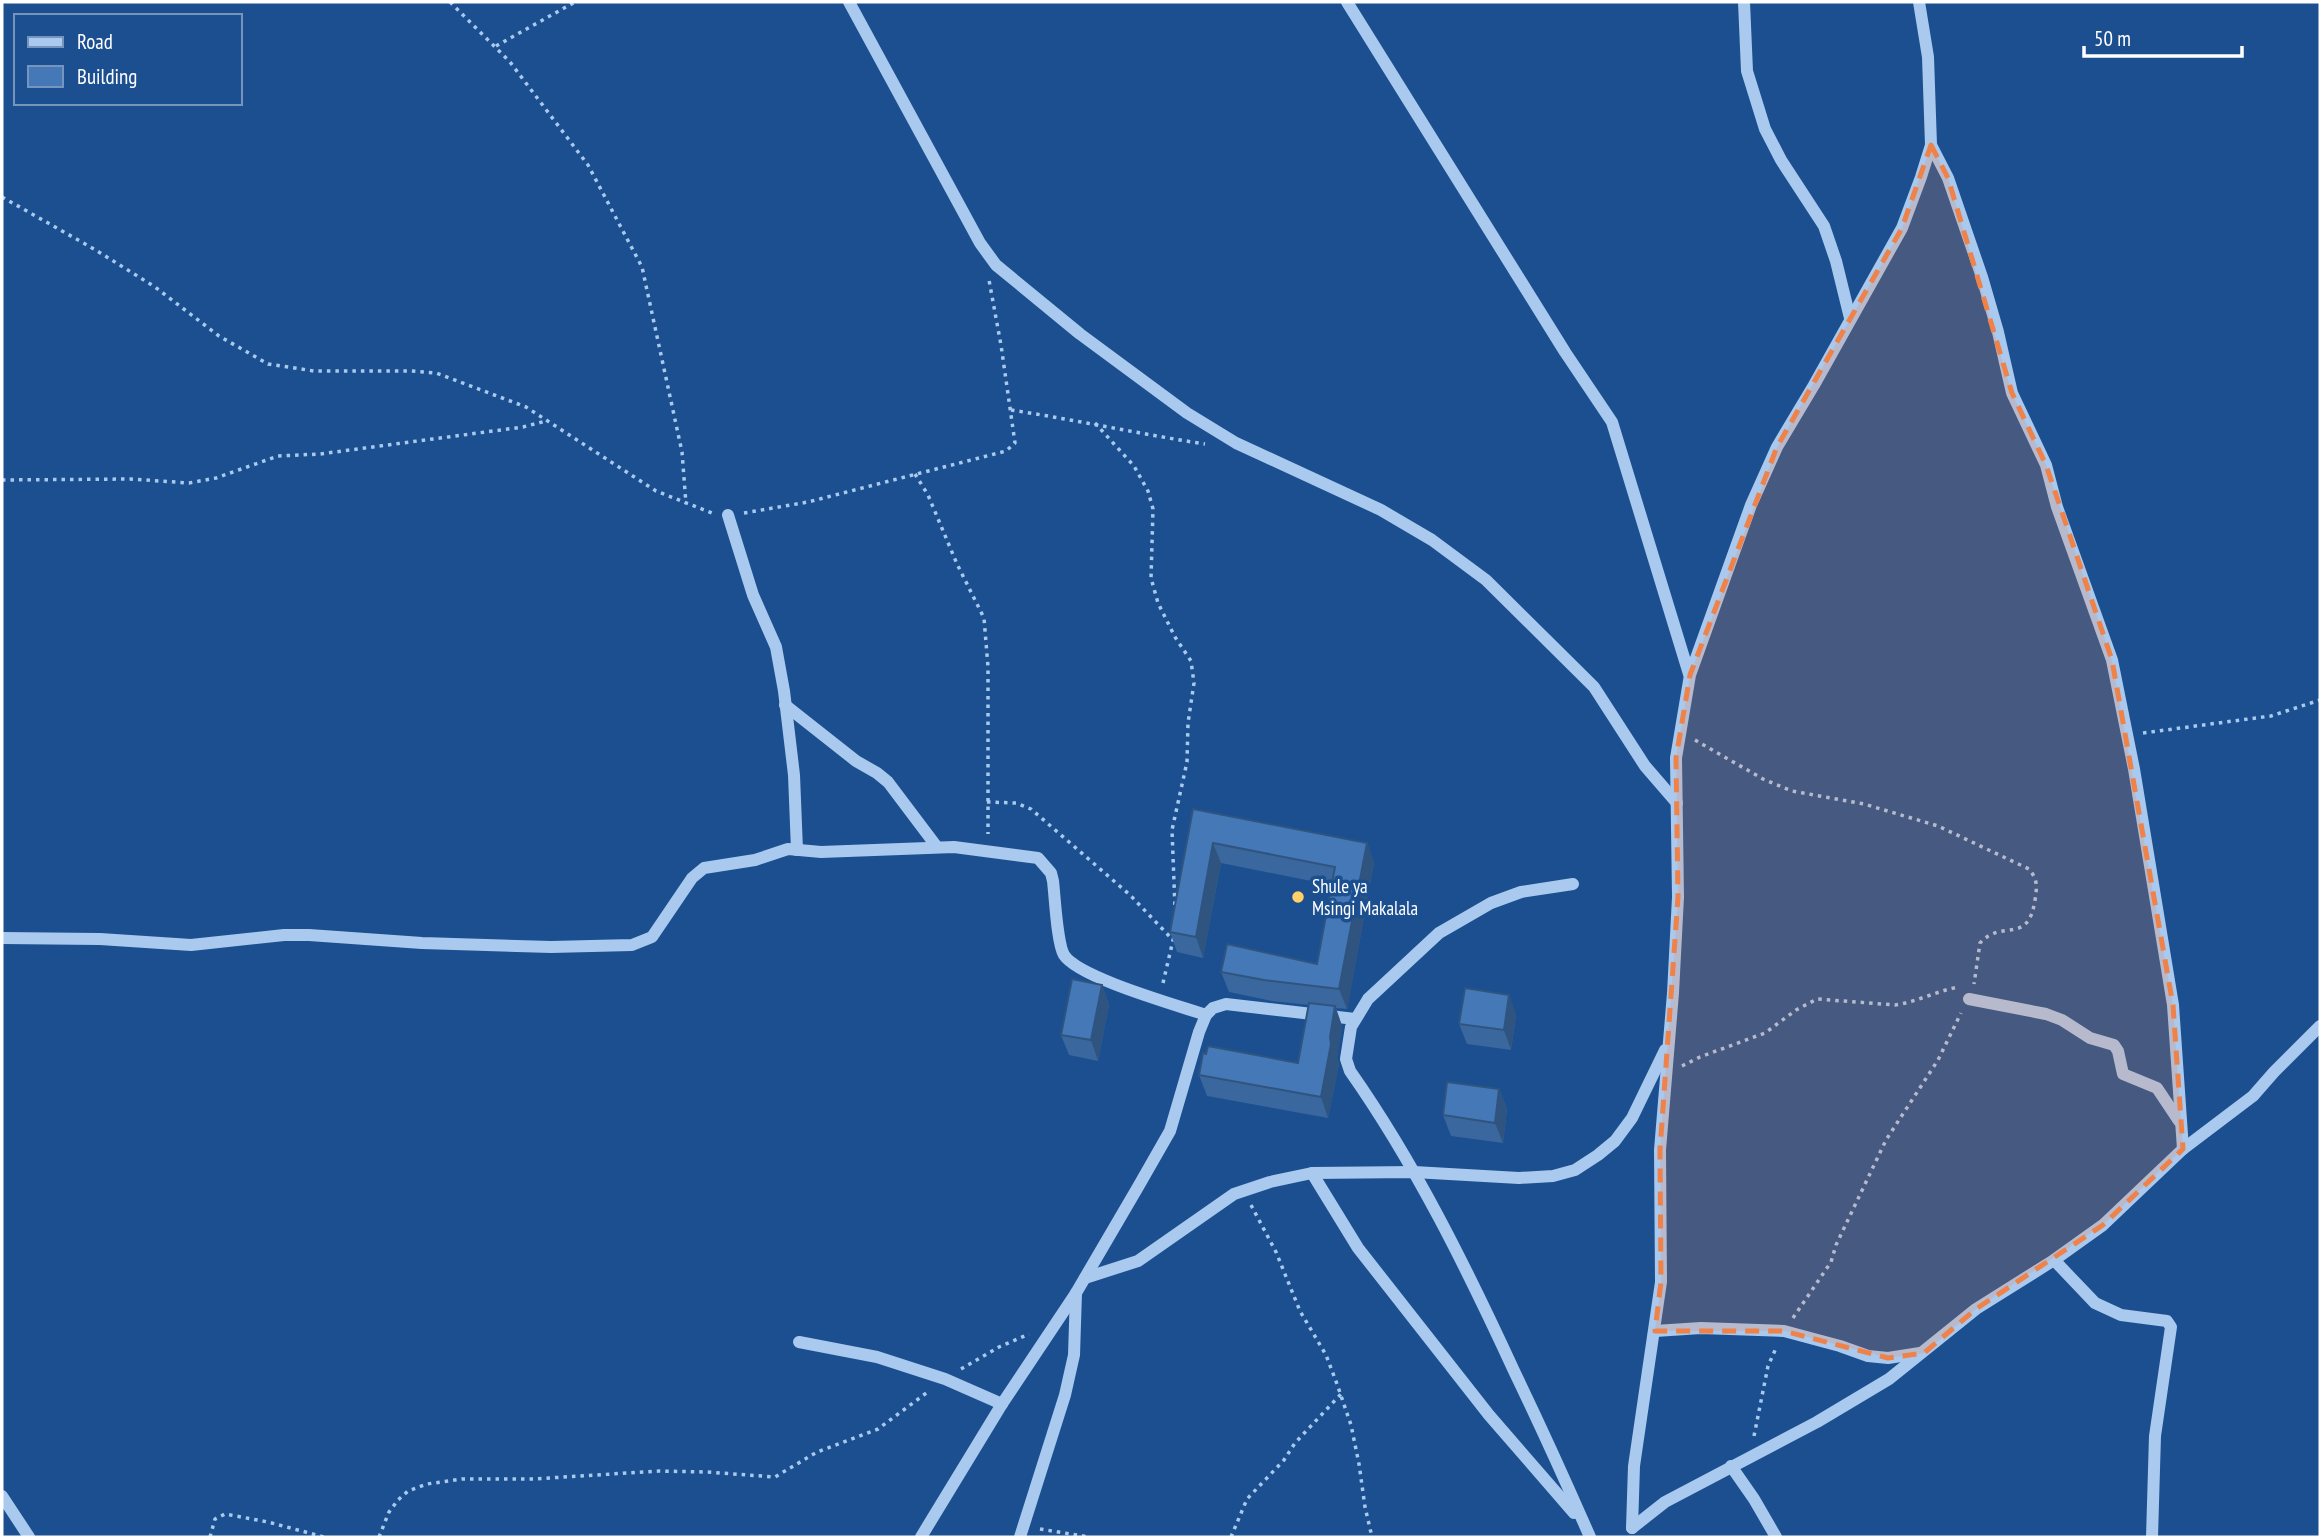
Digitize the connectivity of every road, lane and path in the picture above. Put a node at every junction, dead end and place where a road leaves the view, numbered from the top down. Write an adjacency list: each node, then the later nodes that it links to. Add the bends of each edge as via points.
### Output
1 (450, 2): 7 (path)
2 (575, 2): 7 (path)
3 (849, 2): 26 (street, via 996,265 1187,413 1236,443 1381,510 1486,580 1594,687 1645,765)
4 (1347, 2): 20 (street, via 1612,422)
5 (1744, 2): 11 (street, via 1747,71 1765,129 1824,226)
6 (1919, 2): 8 (street, via 1928,57)
7 (496, 46): 18 (path, via 588,165 642,267 682,452)
8 (1931, 145): 11 (street, via 1902,228); 24 (street, via 1948,178 1982,277 2012,393 2046,465 2065,533 2112,660)
9 (2, 197): 13 (path, via 155,287 219,336 268,364 314,371 436,373 526,407)
10 (989, 279): 12 (path)
11 (1850, 318): 20 (street, via 1777,447 1751,505)
12 (1011, 410): 14 (path); 16 (path, via 1013,447)
13 (546, 421): 17 (path, via 278,456 189,483); 18 (path, via 656,491)
14 (1095, 423): 15 (path); 31 (path, via 1134,466 1148,491 1153,509 1151,578 1158,603 1191,661 1194,683 1187,762 1172,830)
15 (1207, 445)
16 (915, 474): 19 (path, via 808,502); 25 (path, via 984,618)
17 (2, 480)
18 (686, 504): 19 (path)
19 (728, 515): 22 (street, via 753,595 776,647)
20 (1690, 675): 23 (street)
21 (2320, 700): 24 (path, via 2271,716)
22 (785, 705): 27 (street, via 888,782); 28 (street)
23 (1680, 732): 26 (street); 35 (path, via 1792,791 1864,804 1938,826 2029,869 2037,884 2031,918 2021,927 1993,934 1980,943)
24 (2127, 735): 43 (street, via 2172,1005)
25 (987, 802): 29 (path); 34 (path, via 1016,803 1031,809 1130,895)
26 (1677, 803): 41 (street, via 1678,897)
27 (937, 847): 28 (street); 29 (street)
28 (797, 850): 33 (street, via 704,868 692,878 652,937 632,945 422,943 309,934 191,945)
29 (988, 850): 36 (street, via 1030,855 1045,866 1054,881 1062,952 1067,959 1086,972)
30 (1573, 884): 39 (street, via 1521,892 1438,933 1368,999)
31 (1175, 917)
32 (1176, 929): 34 (path)
33 (2, 939)
34 (1173, 940): 36 (path)
35 (1974, 985): 37 (path); 42 (path, via 1936,991 1895,1005 1810,1001 1765,1033)
36 (1159, 999): 38 (street)
37 (1969, 999): 43 (street, via 2046,1014 2090,1038 2114,1045 2123,1074 2157,1088); 53 (path, via 1938,1060 1886,1140 1831,1262)
38 (1206, 1016): 39 (street, via 1226,1004); 49 (street, via 1170,1131)
39 (1356, 1019): 45 (street, via 1347,1047 1350,1071)
40 (2320, 1026): 44 (street, via 2253,1096)
41 (1669, 1042): 42 (street); 45 (street, via 1632,1118 1615,1140 1575,1170 1519,1178)
42 (1665, 1075): 52 (street, via 1660,1150 1661,1282)
43 (2182, 1125): 44 (street)
44 (2183, 1149): 48 (street, via 2103,1225)
45 (1414, 1172): 46 (street); 62 (street, via 1491,1320)
46 (1312, 1173): 47 (street); 62 (street, via 1357,1248)
47 (1243, 1191): 49 (street, via 1138,1261); 57 (path, via 1326,1355)
48 (2054, 1261): 55 (street, via 1976,1309); 73 (street, via 2095,1303 2121,1315 2167,1321 2171,1327 2155,1436)
49 (1085, 1278): 50 (street)
50 (1076, 1293): 51 (street); 63 (street, via 1074,1355 1065,1395)
51 (1057, 1323): 56 (path, via 999,1347); 58 (street)
52 (1655, 1331): 53 (street); 60 (street, via 1634,1465 1632,1528 1665,1502)
53 (1784, 1331): 55 (street, via 1867,1356); 59 (path, via 1768,1366)
54 (799, 1342): 56 (street, via 877,1357)
55 (1924, 1353): 59 (street, via 1889,1379)
56 (944, 1379): 58 (street); 67 (path, via 878,1429 817,1452 775,1477 659,1471 427,1484 398,1500)
57 (1340, 1394): 70 (path, via 1247,1499); 71 (path, via 1351,1425)
58 (1002, 1404): 68 (street)
59 (1750, 1456): 60 (street)
60 (1731, 1466): 72 (street)
61 (2, 1496): 64 (street)
62 (1587, 1531)
63 (1022, 1532): 69 (path)
64 (29, 1537)
65 (210, 1537): 66 (path, via 215,1519 225,1514)
66 (324, 1537)
67 (379, 1537)
68 (921, 1537)
69 (1090, 1537)
70 (1231, 1537)
71 (1373, 1537)
72 (1776, 1537)
73 (2152, 1537)

